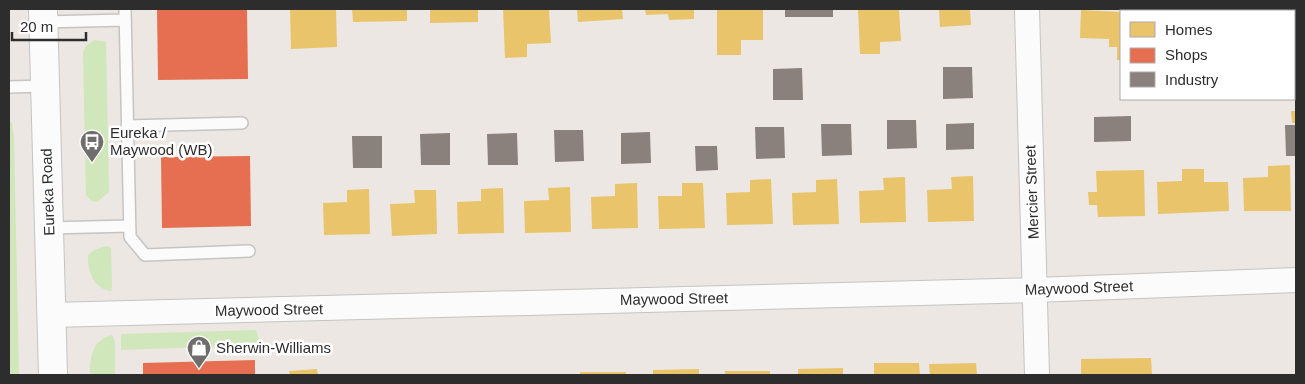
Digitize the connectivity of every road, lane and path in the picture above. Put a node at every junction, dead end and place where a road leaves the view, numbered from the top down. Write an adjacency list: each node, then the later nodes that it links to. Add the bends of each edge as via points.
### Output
1 (1027, 9): 12 (street, Mercier Street)
2 (125, 14): 3 (lane); 7 (lane)
3 (44, 15): 4 (main road, Eureka Road)
4 (45, 86): 5 (lane); 9 (main road, Eureka Road)
5 (9, 87)
6 (242, 123): 7 (lane)
7 (127, 126): 8 (lane)
8 (129, 226): 9 (lane); 10 (lane, via 130,237 145,255)
9 (49, 228): 13 (main road, Eureka Road)
10 (249, 251)
11 (1296, 280): 12 (street, Maywood Street)
12 (1035, 290): 13 (street, Maywood Street); 15 (street, Mercier Street)
13 (51, 315): 14 (main road, Eureka Road)
14 (52, 375)
15 (1037, 375)

